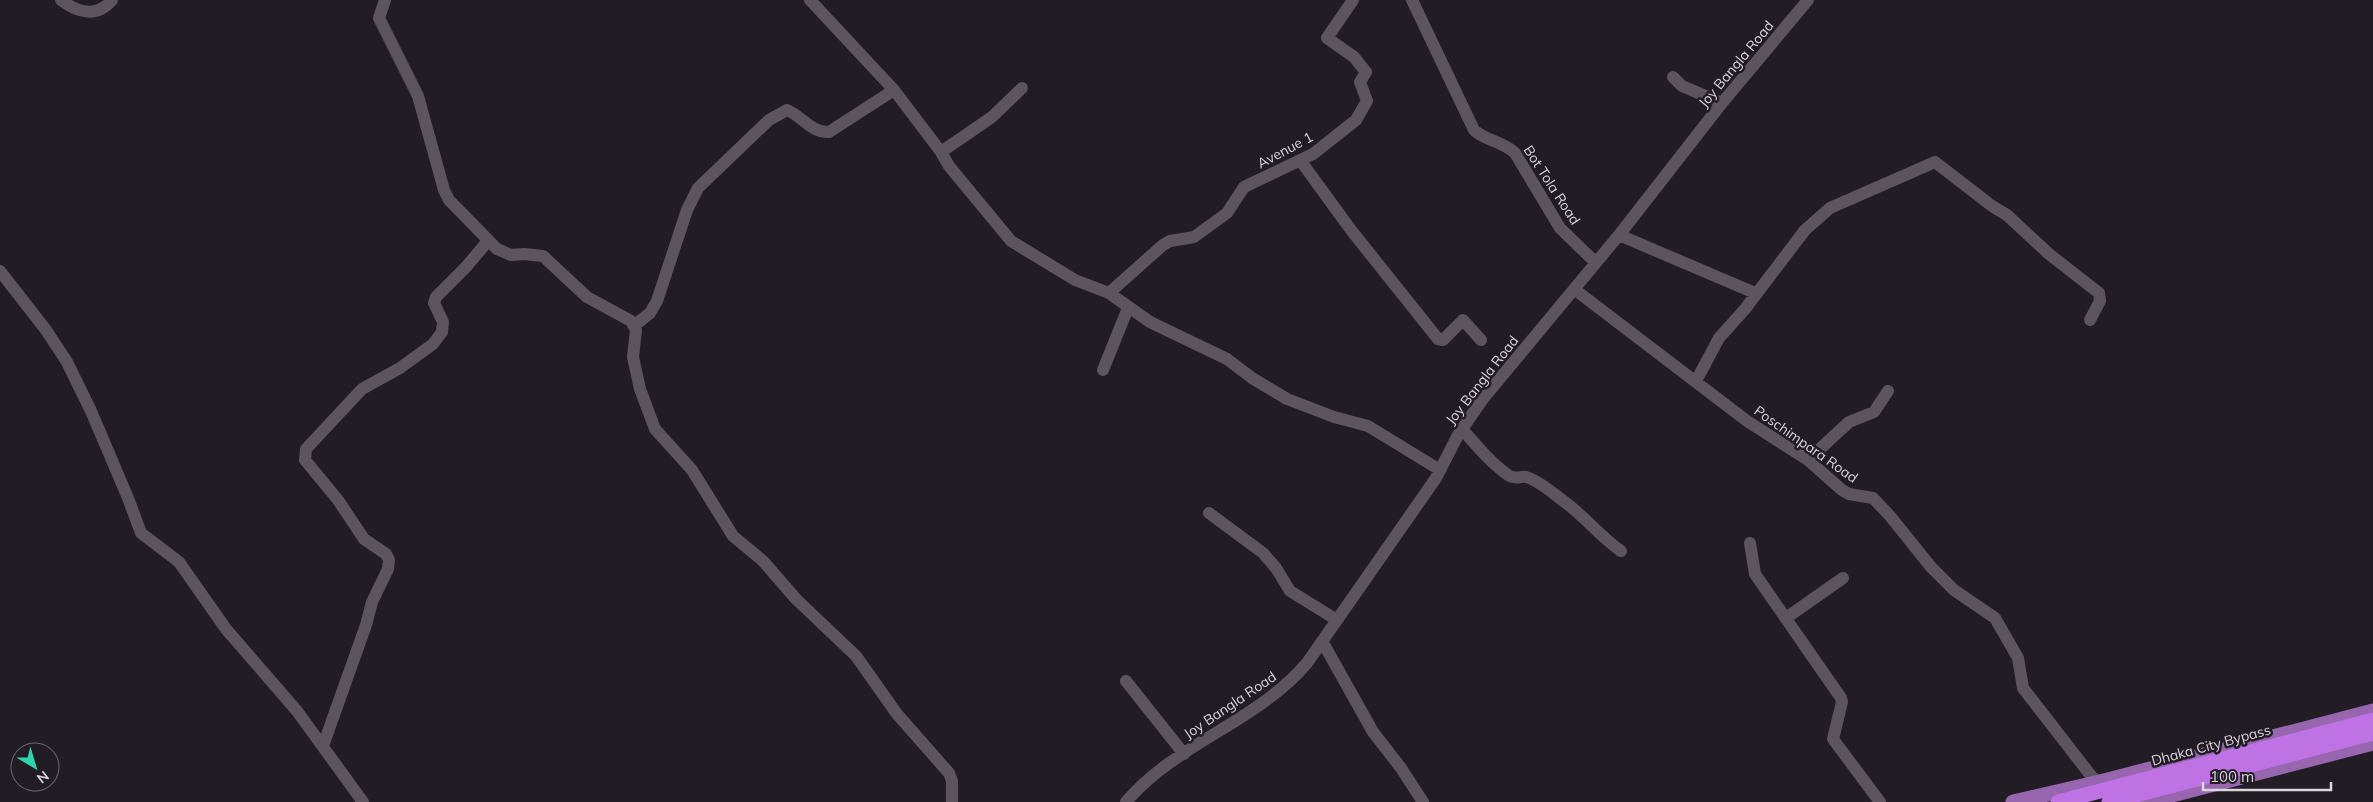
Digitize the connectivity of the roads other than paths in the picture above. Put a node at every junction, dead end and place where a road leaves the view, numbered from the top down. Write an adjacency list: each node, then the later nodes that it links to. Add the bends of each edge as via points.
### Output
1 (61, 0): 2 (street, via 87,13 98,12)
2 (112, 0)
3 (385, 0): 15 (street, via 379,18 418,96 444,190 449,200)
4 (810, 0): 10 (street)
5 (1353, 0): 13 (street, Avenue 1, via 1327,38 1364,68 1366,72 1360,82 1367,97 1366,106 1356,120 1339,134)
6 (1412, 0): 16 (street, Bot Tola Road, via 1474,130 1515,153 1560,228)
7 (1808, 0): 11 (street, Joy Bangla Road)
8 (1673, 77): 11 (street, via 1682,86)
9 (1022, 88): 12 (street, via 992,118)
10 (894, 90): 12 (street); 23 (street, via 829,132 814,130 786,110 770,120 698,188 687,210 657,301 650,313)
11 (1722, 103): 14 (street, Joy Bangla Road)
12 (941, 152): 19 (street, via 1010,241 1074,280)
13 (1300, 160): 19 (street, Avenue 1, via 1244,187 1223,217 1194,237 1162,245); 24 (street, via 1417,316 1438,339 1443,340 1463,320)
14 (1618, 235): 16 (street, Joy Bangla Road); 20 (street)
15 (488, 241): 23 (street, via 511,255 542,256 587,297); 43 (street, via 436,297 434,303 443,322 442,332 433,344 400,368 362,389 306,449 305,460 338,500 364,539 386,554 389,560)
16 (1595, 262): 18 (street, Joy Bangla Road)
17 (0, 271): 43 (street, via 67,362 91,411 141,533 178,562 226,629)
18 (1574, 289): 26 (street, Poschimpara Road); 28 (street, Joy Bangla Road)
19 (1109, 293): 21 (street)
20 (1755, 293): 22 (street, via 1805,230 1830,208 1935,162 2007,215 2049,254 2099,293 2100,301); 26 (street, via 1715,345)
21 (1128, 308): 25 (street); 30 (street, via 1157,326 1220,355 1287,399 1368,426)
22 (2090, 320)
23 (635, 325): 47 (street, via 633,357 655,429 692,470 733,536 763,561 796,599 863,664 897,714 949,773)
24 (1481, 340)
25 (1103, 370)
26 (1696, 381): 29 (street, Poschimpara Road, via 1747,421)
27 (1888, 391): 29 (street, via 1874,412 1848,422)
28 (1462, 429): 30 (street, Joy Bangla Road); 33 (street, via 1510,476 1526,477 1544,487)
29 (1808, 460): 45 (street, Poschimpara Road, via 1842,490 1873,498 1954,590 1995,618 2018,658 2023,688 2092,777)
30 (1440, 470): 36 (street, Joy Bangla Road)
31 (1209, 512): 36 (street, via 1263,553 1288,589)
32 (1750, 544): 35 (street, via 1754,574)
33 (1621, 551)
34 (1843, 578): 35 (street)
35 (1786, 618): 50 (street, via 1841,698 1833,739)
36 (1337, 620): 37 (street, Joy Bangla Road)
37 (1322, 641): 44 (street, Joy Bangla Road, via 1282,690); 49 (street, via 1373,732 1402,768)
38 (1126, 681): 44 (street)
39 (2373, 711): 45 (main road)
40 (2373, 720): 52 (highway, Dhaka City Bypass)
41 (2373, 733): 53 (highway, Dhaka City Bypass)
42 (2373, 743): 54 (main road)
43 (323, 746): 46 (street)
44 (1184, 754): 48 (street, Joy Bangla Road, via 1153,776)
45 (2100, 782): 51 (main road)
46 (363, 802)
47 (952, 802)
48 (1126, 802)
49 (1423, 802)
50 (1880, 802)
51 (2013, 802)
52 (2058, 802)
53 (2109, 802)
54 (2146, 802)

